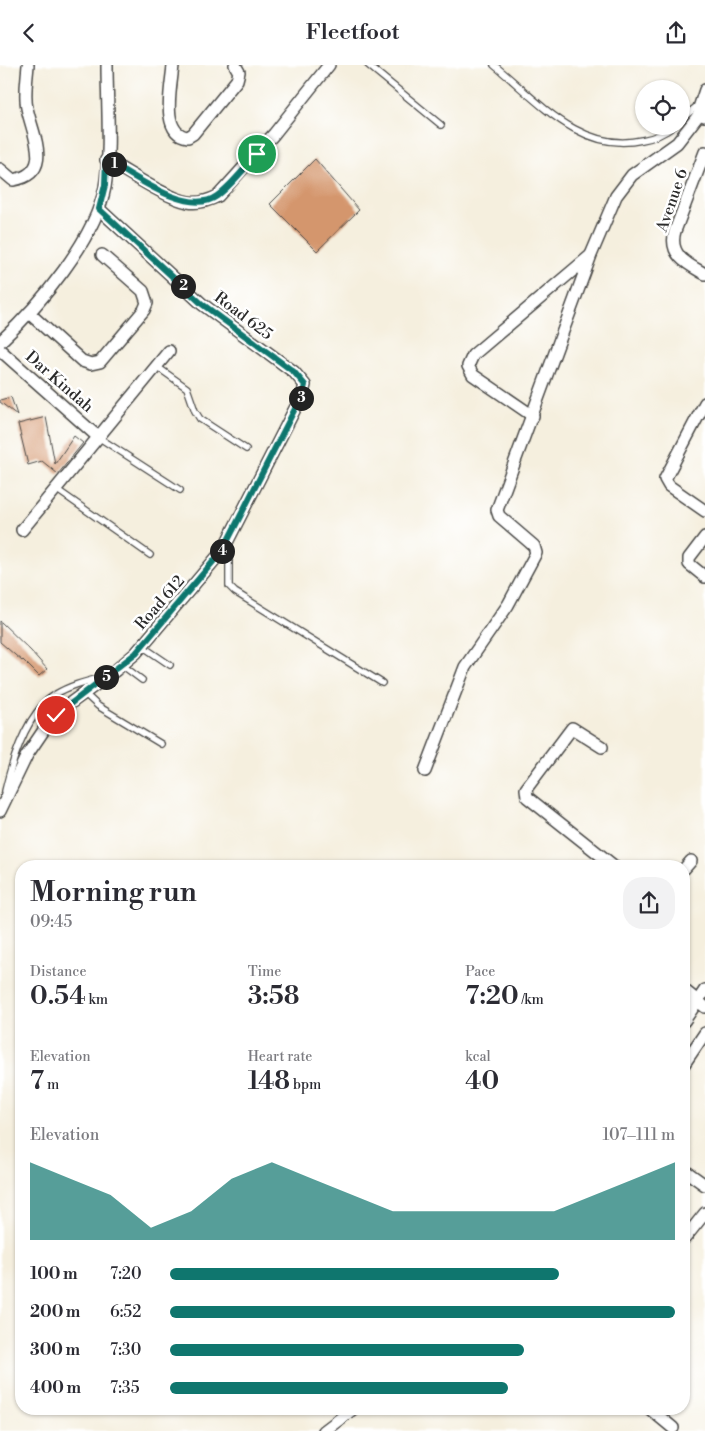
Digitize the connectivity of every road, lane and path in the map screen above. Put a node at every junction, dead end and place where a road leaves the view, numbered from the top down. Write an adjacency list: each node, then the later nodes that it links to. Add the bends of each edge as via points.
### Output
1 (28, 65): 15 (street, via 26,107 39,160 30,173 20,179 13,180)
2 (107, 65): 14 (street)
3 (173, 65): 4 (street, via 169,118 176,131 188,137 237,80 239,72)
4 (235, 65)
5 (329, 65): 14 (street, via 257,154 212,199 197,203 182,201)
6 (368, 65): 11 (lane)
7 (494, 65): 12 (lane, via 560,120 587,136 621,144)
8 (705, 90): 9 (street)
9 (702, 111): 10 (lane); 18 (street, via 677,143 632,175 621,188)
10 (690, 116)
11 (441, 125)
12 (657, 135)
13 (705, 152): 19 (street, Avenue 6, via 673,237 677,255)
14 (106, 160): 16 (street, via 105,185)
15 (0, 169)
16 (99, 209): 20 (street, via 84,238); 25 (street, Road 625, via 202,304 294,372)
17 (102, 255): 20 (street, via 142,291 147,303 100,362 91,365 82,361)
18 (591, 255): 27 (street); 27 (street, via 473,355 468,365 474,375)
19 (705, 274)
20 (29, 313): 21 (street)
21 (0, 343)
22 (0, 350): 28 (street, Dar Kindah)
23 (169, 351): 24 (street)
24 (156, 366): 28 (street); 29 (lane, via 186,388 200,419)
25 (305, 385): 35 (street, Road 612)
26 (705, 403): 32 (street, via 665,479)
27 (533, 416): 47 (street, via 497,510 499,516 534,546 536,553 508,605 465,667)
28 (98, 437): 30 (street); 31 (lane)
29 (246, 449)
30 (56, 489): 33 (street); 36 (lane)
31 (180, 490)
32 (705, 511)
33 (22, 530)
34 (705, 537): 37 (street, via 689,564)
35 (223, 550): 38 (street, Road 612); 43 (lane, via 229,557 229,586 234,592)
36 (150, 555)
37 (705, 577)
38 (142, 646): 39 (street, Road 612); 40 (lane)
39 (122, 665): 41 (street, Road 612); 42 (lane)
40 (170, 665)
41 (110, 675): 44 (street, Road 612); 48 (lane, via 54,695 34,717 12,759)
42 (142, 680)
43 (382, 683)
44 (84, 692): 45 (lane, via 94,703); 48 (street, Road 612, via 40,734)
45 (161, 744)
46 (602, 747): 49 (street, via 572,728 526,789 527,797)
47 (425, 771)
48 (0, 811)
49 (606, 860)
50 (705, 990): 52 (street)
51 (690, 995): 52 (street)
52 (701, 1004): 53 (street)
53 (690, 1015)
54 (704, 1035): 55 (street)
55 (690, 1056)
56 (690, 1174): 57 (street)
57 (705, 1185)
58 (705, 1213): 59 (street)
59 (690, 1232)
60 (345, 1415): 63 (street)
61 (657, 1415): 62 (street)
62 (672, 1429)
63 (324, 1431)

